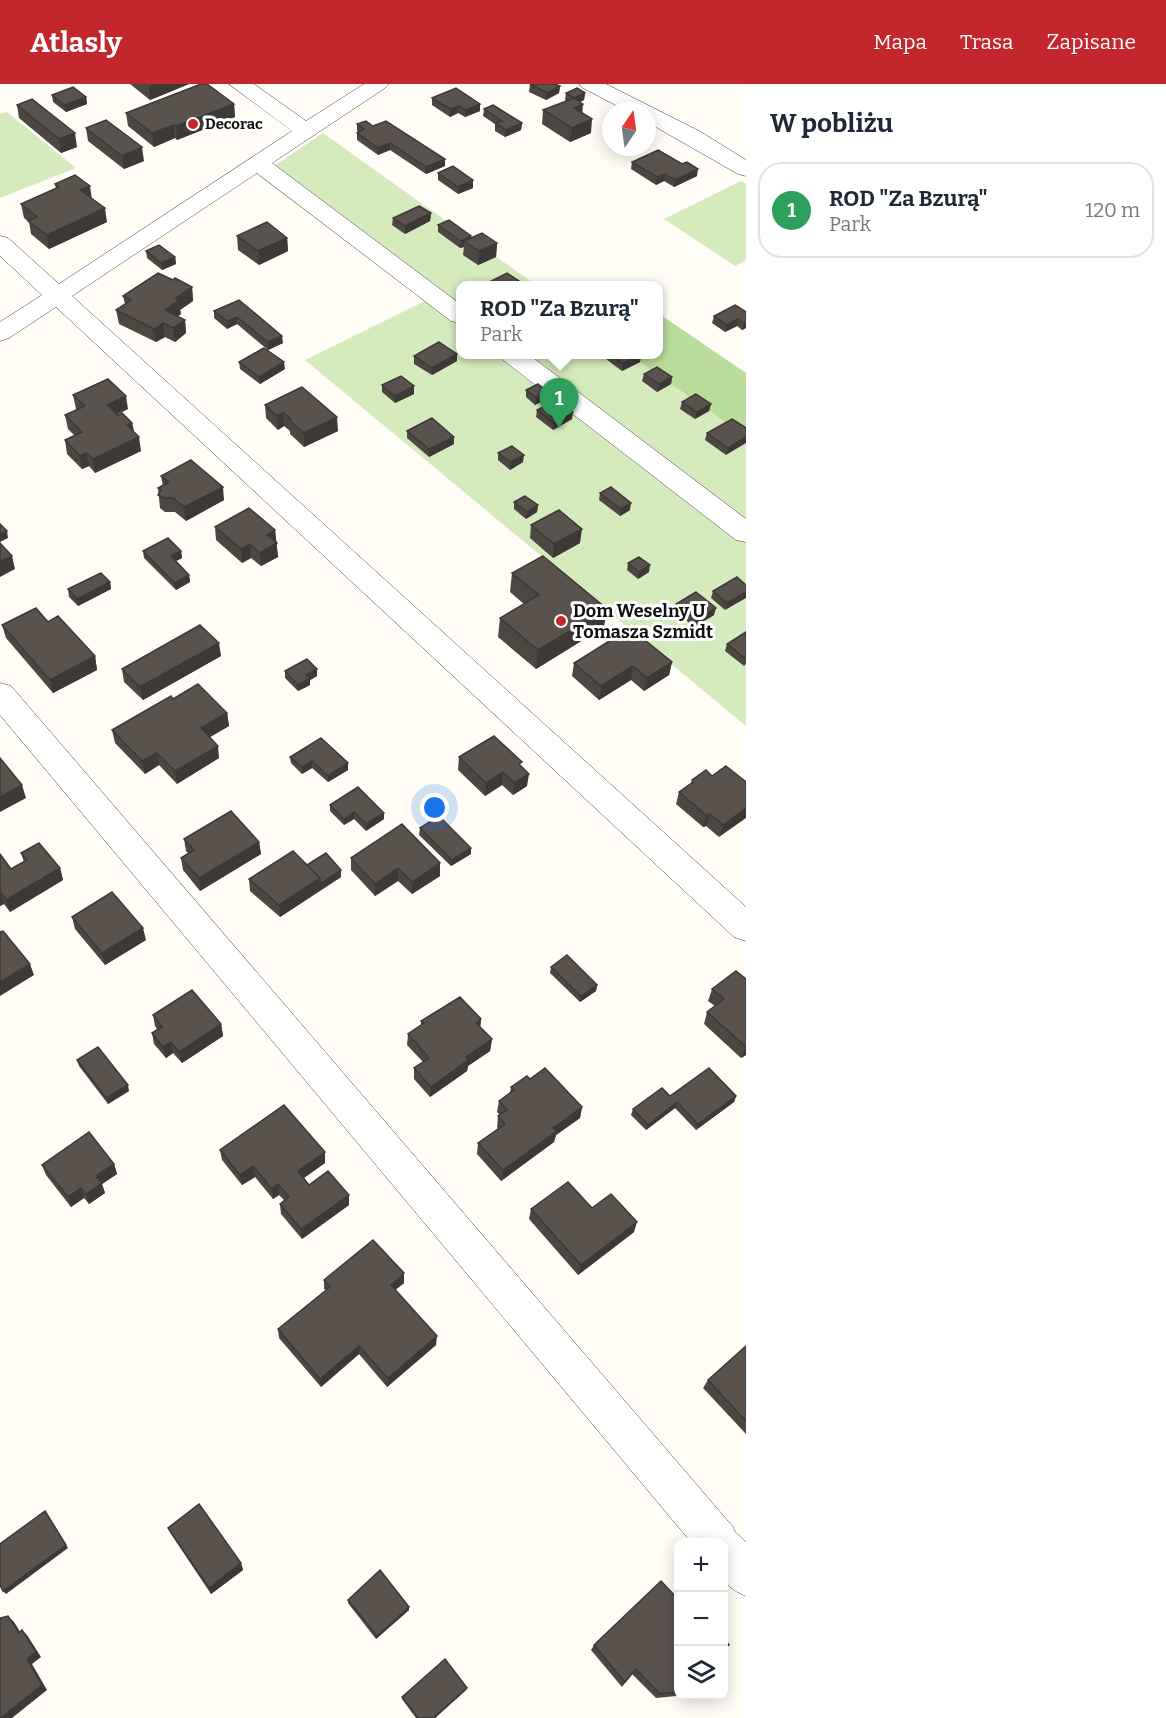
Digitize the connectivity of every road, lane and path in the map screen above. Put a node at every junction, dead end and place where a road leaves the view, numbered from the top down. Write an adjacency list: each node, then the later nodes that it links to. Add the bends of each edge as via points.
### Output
1 (240, 84): 6 (street)
2 (378, 84): 6 (street)
3 (590, 84): 4 (street)
4 (625, 102)
5 (656, 118): 8 (street)
6 (307, 132): 7 (street)
7 (259, 164): 10 (street); 11 (street)
8 (746, 169)
9 (0, 243): 10 (street)
10 (58, 295): 12 (street); 16 (street)
11 (456, 313)
12 (0, 333)
13 (518, 359): 14 (street)
14 (746, 533)
15 (0, 694): 17 (street)
16 (746, 927)
17 (715, 1538)
18 (728, 1555): 19 (street)
19 (746, 1575)

